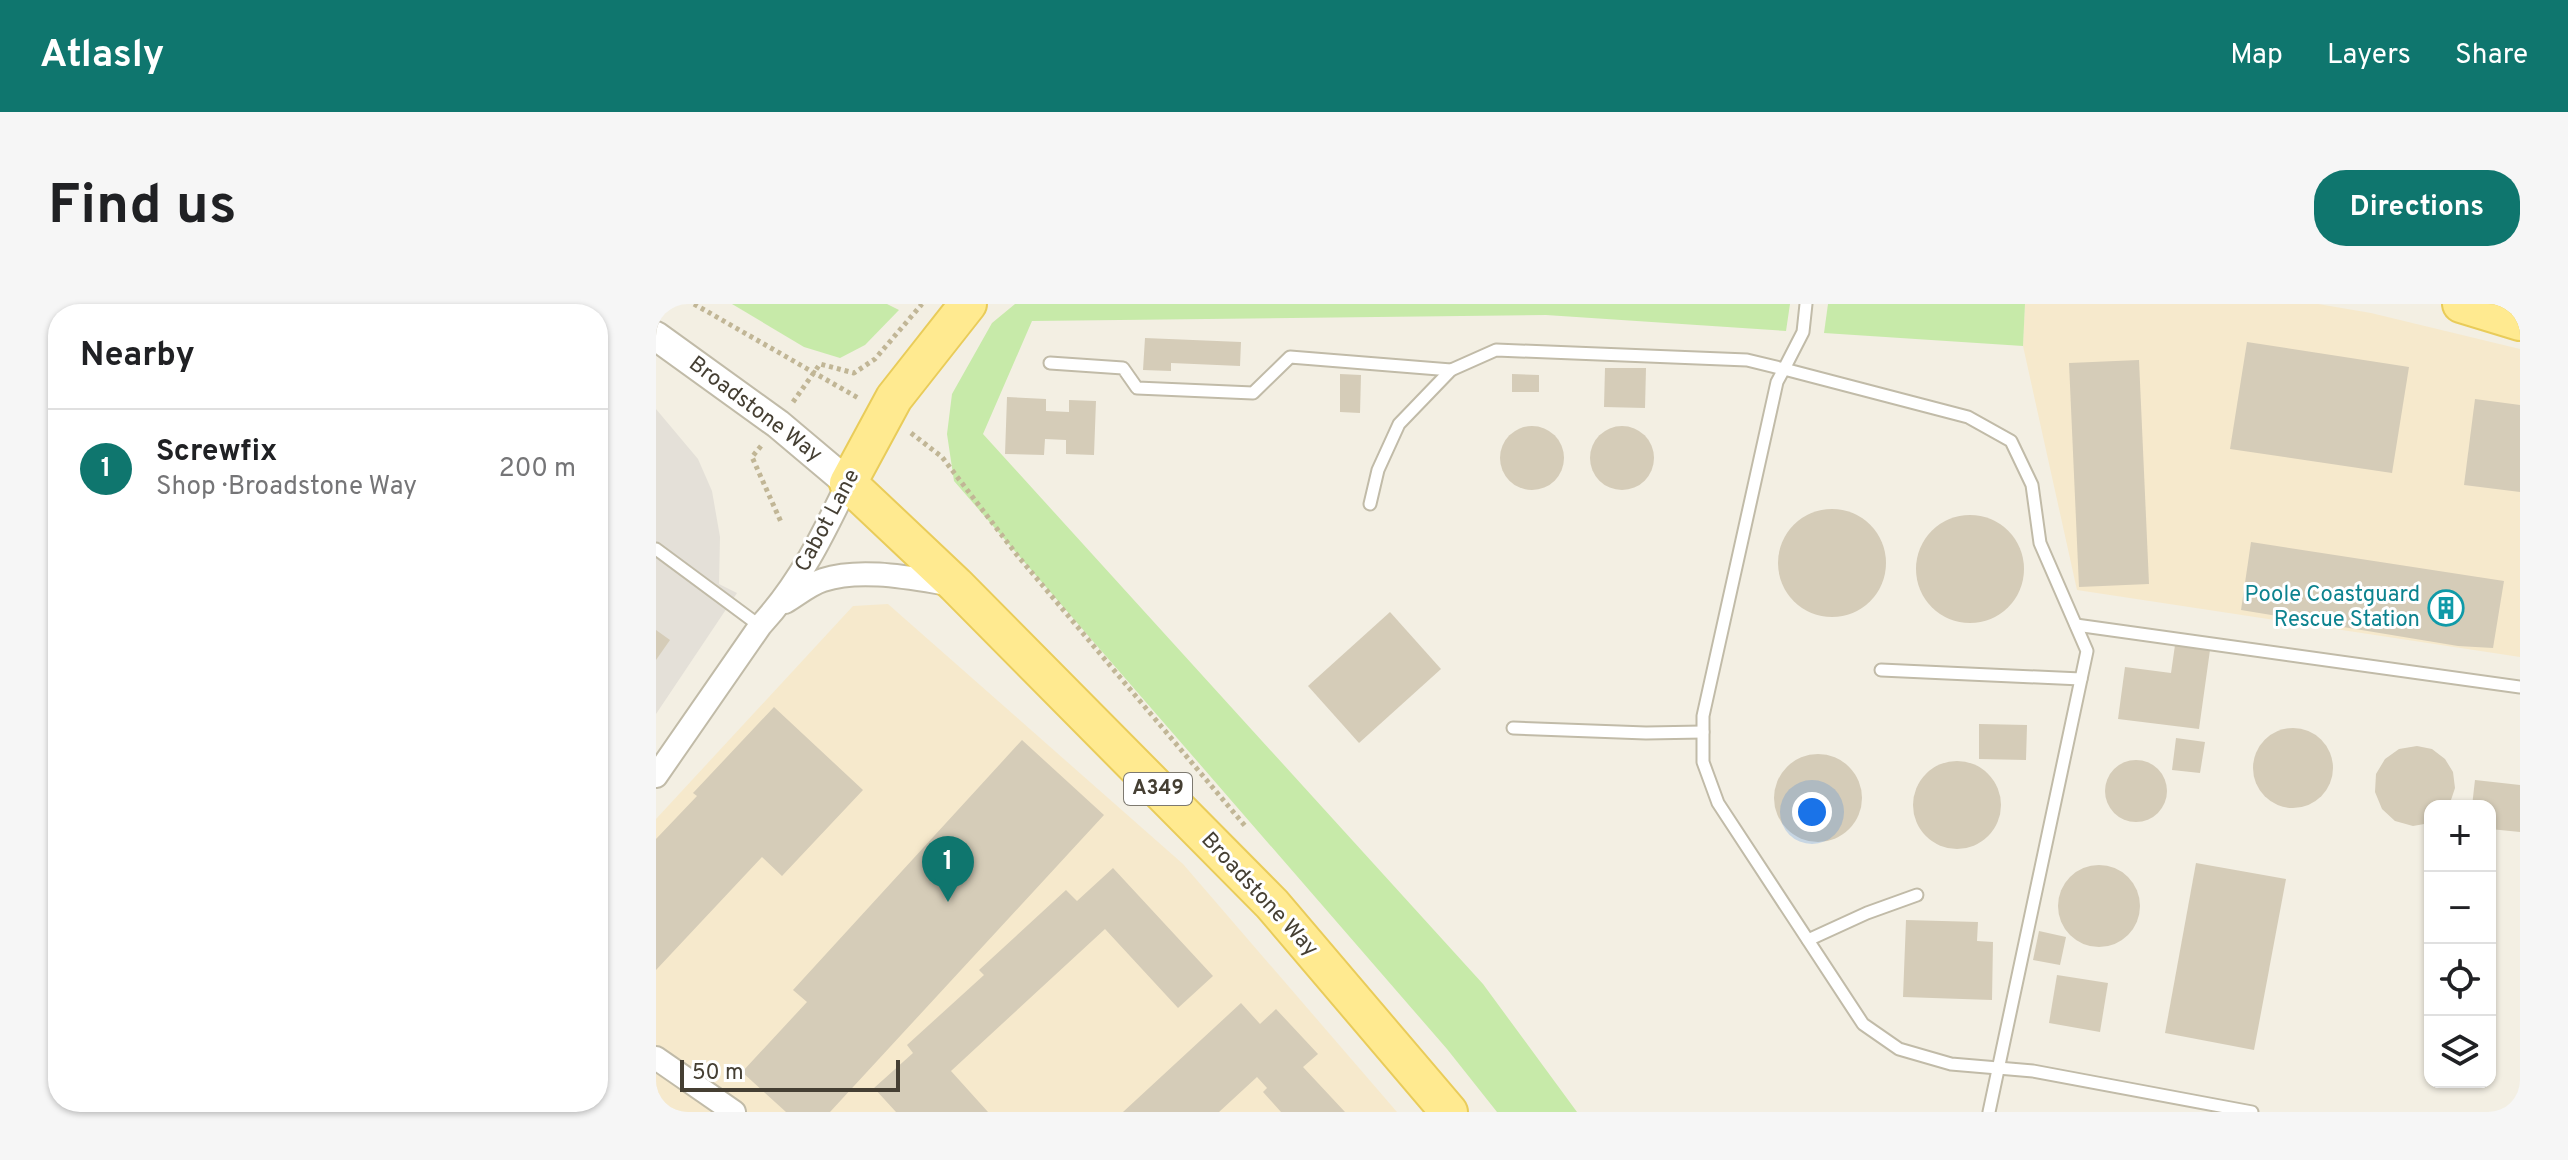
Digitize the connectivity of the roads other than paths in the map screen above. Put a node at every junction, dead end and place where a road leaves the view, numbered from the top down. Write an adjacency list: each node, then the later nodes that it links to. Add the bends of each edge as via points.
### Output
1 (968, 304): 9 (main road, Cabot Lane, via 889,405)
2 (1806, 304): 7 (lane, via 1803,332)
3 (2461, 304): 4 (main road)
4 (2520, 322)
5 (656, 336): 9 (street, Broadstone Way, via 778,424)
6 (1050, 363): 8 (lane, via 1123,368 1137,388 1253,393 1290,357)
7 (1784, 369): 8 (lane, via 1747,360 1496,350); 14 (lane, via 1968,417 2011,441 2032,485 2040,543); 20 (lane, via 1766,428)
8 (1451, 370): 10 (lane, via 1399,424 1378,470)
9 (848, 483): 12 (main road, Broadstone Way / A349); 13 (street, Cabot Lane, via 814,554)
10 (1370, 504)
11 (656, 549): 15 (lane)
12 (956, 585): 13 (street, via 878,574 834,578); 27 (main road, Broadstone Way / A349, via 1272,904)
13 (779, 606): 15 (street, Cabot Lane)
14 (2076, 625): 17 (lane, via 2087,651); 18 (lane)
15 (760, 626): 21 (street, Cabot Lane)
16 (1881, 670): 17 (lane)
17 (2081, 679): 25 (lane)
18 (2520, 687)
19 (1513, 728): 20 (lane)
20 (1703, 732): 23 (lane, via 1703,762 1718,803)
21 (656, 776)
22 (1917, 895): 23 (lane)
23 (1808, 940): 25 (lane, via 1863,1024 1899,1049 1951,1064)
24 (656, 1058): 26 (street)
25 (1998, 1068): 28 (lane); 29 (lane)
26 (734, 1112)
27 (1449, 1112)
28 (1989, 1112)
29 (2250, 1112)

